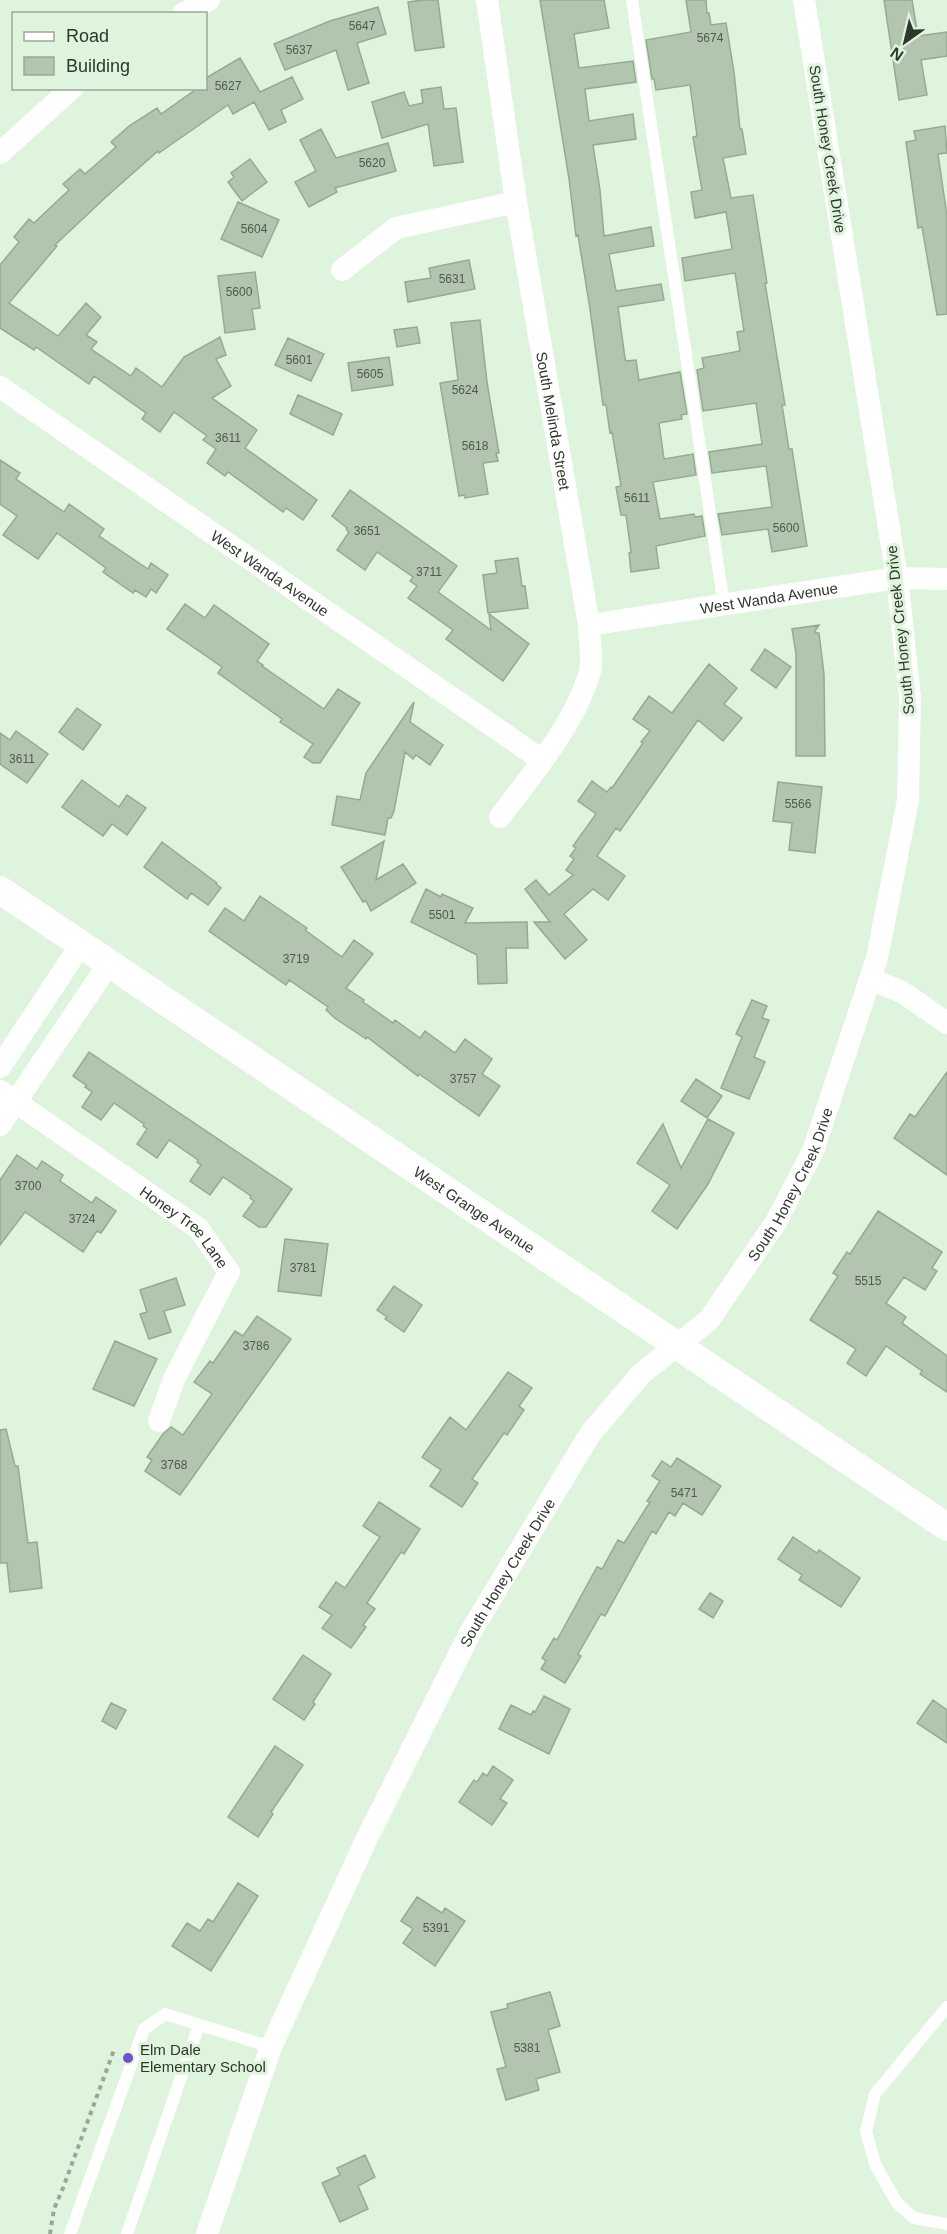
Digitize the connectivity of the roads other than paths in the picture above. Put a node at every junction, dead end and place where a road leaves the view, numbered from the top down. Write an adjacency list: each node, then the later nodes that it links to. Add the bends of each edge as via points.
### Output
1 (208, 0): 5 (street)
2 (487, 0): 8 (street, South Melinda Street)
3 (632, 0): 13 (lane)
4 (804, 0): 11 (street, South Honey Creek Drive)
5 (187, 12)
6 (70, 90): 7 (street)
7 (0, 153)
8 (516, 202): 9 (street, via 396,228); 14 (street, South Melinda Street)
9 (342, 270)
10 (0, 387): 15 (street, West Wanda Avenue)
11 (897, 578): 12 (street, West Wanda Avenue); 13 (street, West Wanda Avenue); 20 (street, South Honey Creek Drive, via 910,697 908,800)
12 (947, 579)
13 (724, 605): 14 (street, West Wanda Avenue)
14 (589, 625): 15 (street, South Melinda Street, via 591,669 581,696)
15 (542, 760): 16 (street, South Melinda Street)
16 (500, 817)
17 (0, 890): 18 (street, West Grange Avenue)
18 (80, 946): 19 (street, West Grange Avenue); 22 (street)
19 (108, 965): 23 (street); 25 (street, West Grange Avenue)
20 (871, 979): 21 (street, via 902,992); 25 (street, South Honey Creek Drive, via 813,1151 782,1212 709,1320)
21 (947, 1023)
22 (0, 1067)
23 (8, 1096): 24 (street); 26 (street, Honey Tree Lane, via 198,1228 229,1272 174,1379)
24 (0, 1125)
25 (678, 1345): 27 (street, West Grange Avenue); 30 (street, South Honey Creek Drive, via 642,1373 590,1434 470,1633 367,1838)
26 (159, 1421)
27 (947, 1527)
28 (947, 2007): 31 (lane, via 874,2094 866,2131 876,2164 897,2203 914,2218)
29 (199, 2025): 30 (lane); 32 (lane, via 165,2014 144,2029); 33 (lane)
30 (271, 2047): 34 (street, South Honey Creek Drive)
31 (947, 2224)
32 (70, 2234)
33 (126, 2234)
34 (207, 2234)

